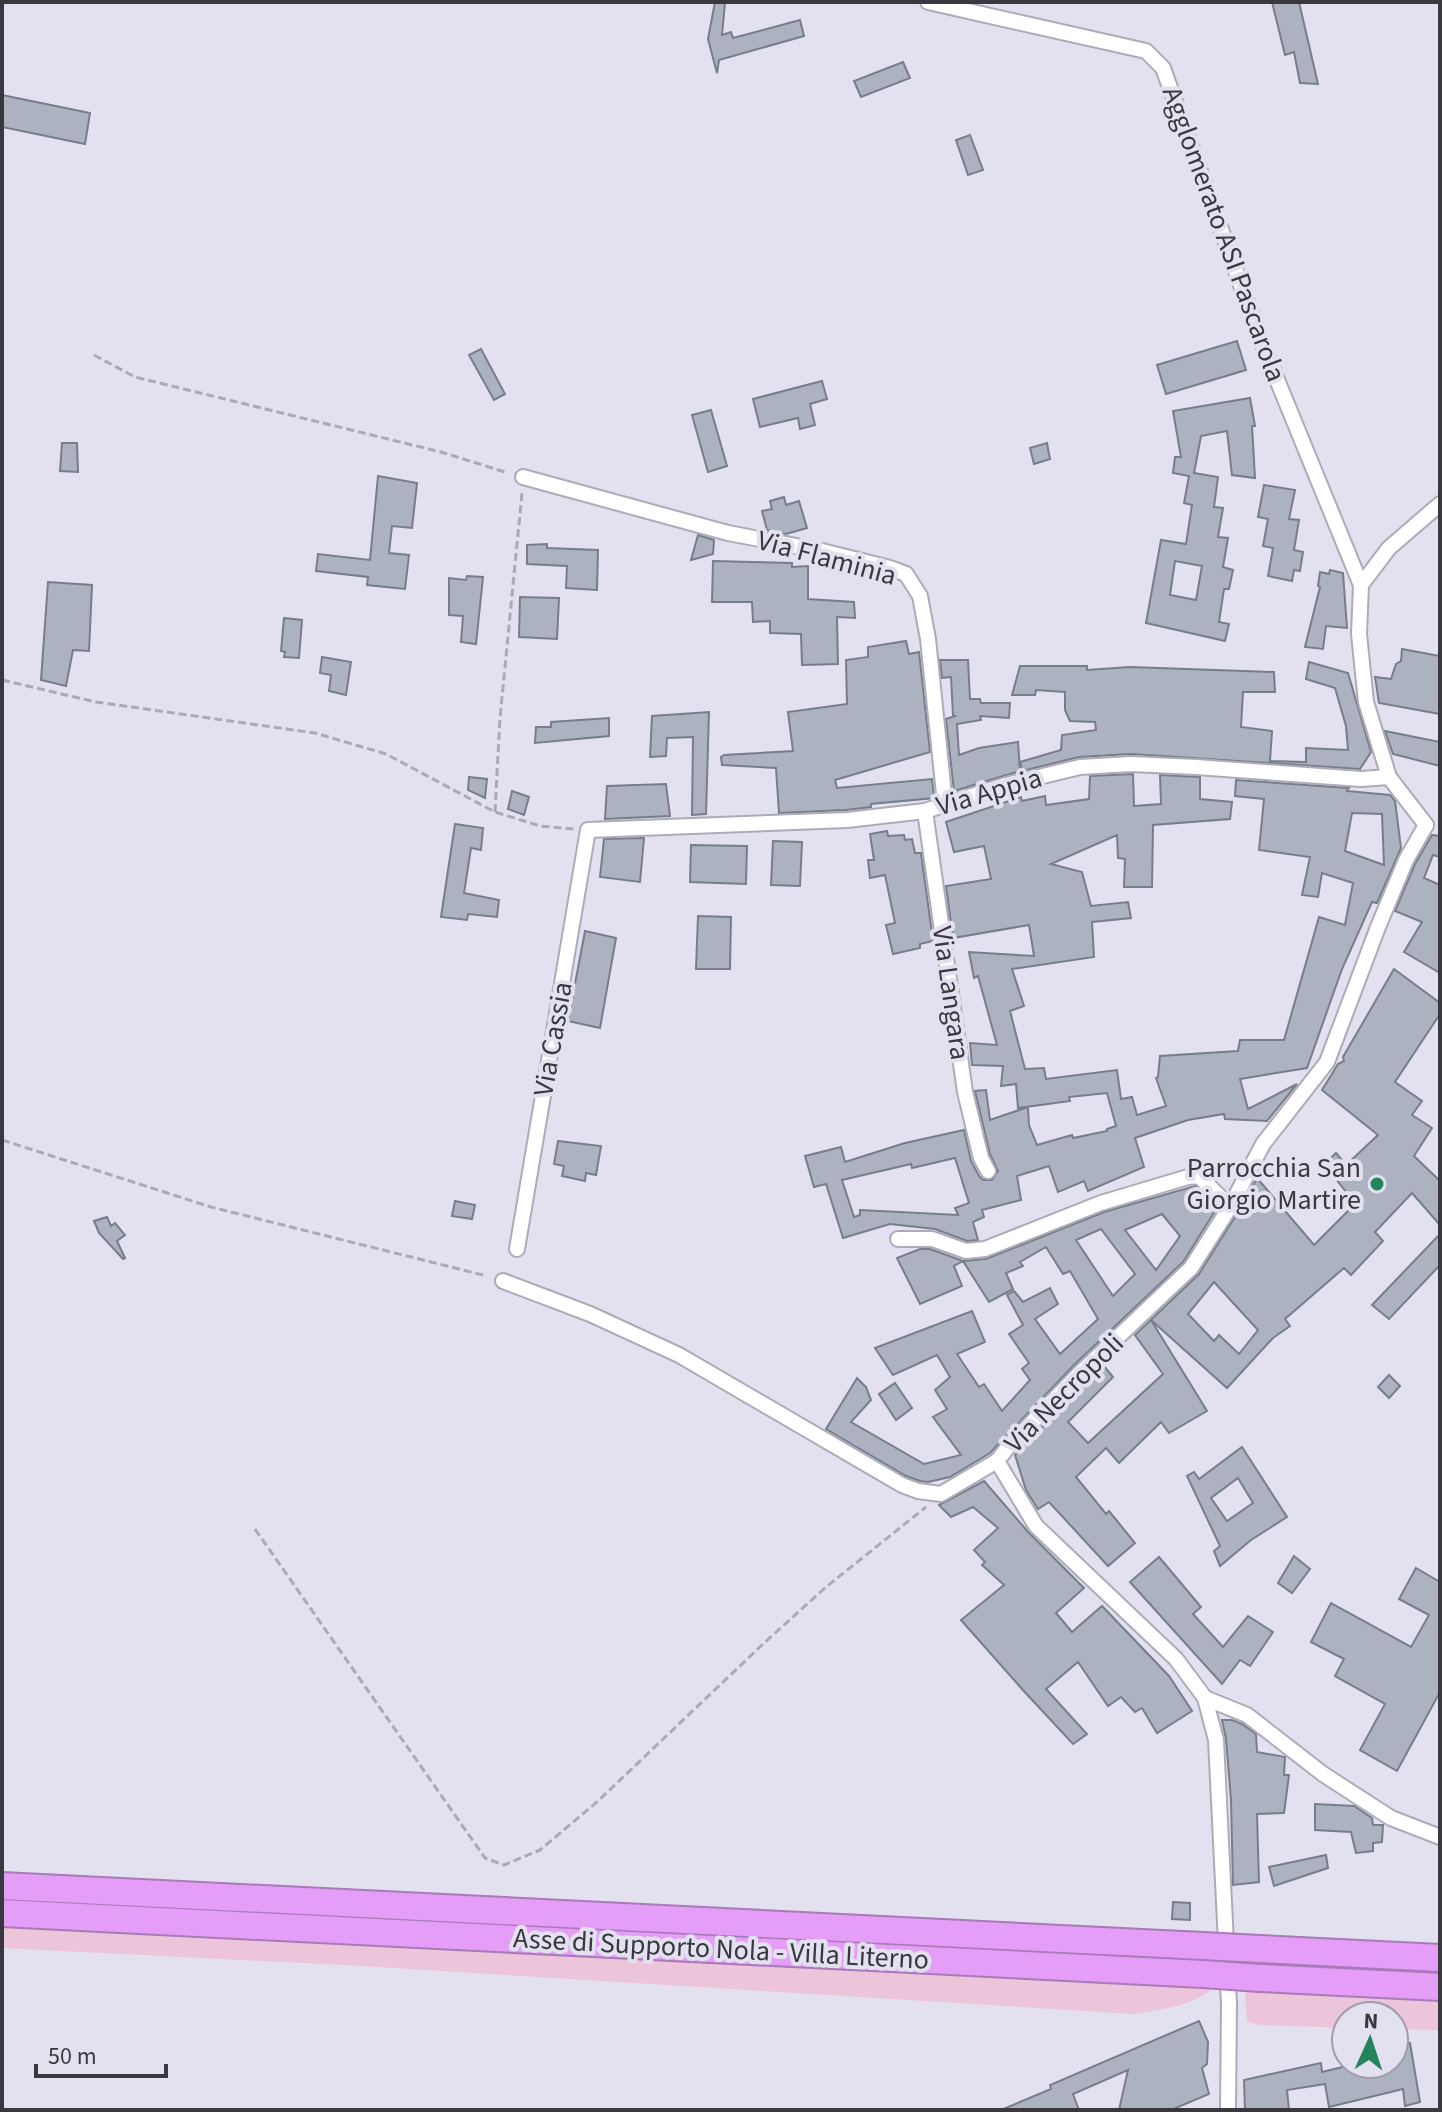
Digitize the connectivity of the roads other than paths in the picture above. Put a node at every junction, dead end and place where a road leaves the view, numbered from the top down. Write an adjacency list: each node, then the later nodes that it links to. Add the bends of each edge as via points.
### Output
1 (928, 2): 4 (street, Agglomerato ASI Pascarola, via 1146,51 1163,68 1260,338)
2 (523, 477): 6 (street, Via Flaminia, via 906,574 920,596 928,639)
3 (1440, 504): 4 (street, via 1389,548)
4 (1361, 585): 5 (street, via 1359,634 1366,702)
5 (1389, 777): 6 (street, Via Appia, via 1131,764 1080,767); 8 (street)
6 (945, 804): 7 (street, Via Appia)
7 (925, 811): 9 (street, Via Appia, via 847,820); 10 (street, Via Langara, via 965,1092)
8 (1433, 826): 11 (street, Via Necropoli, via 1406,860 1327,1062 1263,1144)
9 (588, 830): 13 (street, Via Cassia)
10 (988, 1171)
11 (1230, 1207): 12 (street, via 1199,1176 1188,1177 1101,1203 985,1249 966,1251 932,1239); 15 (street, Via Necropoli, via 1191,1268)
12 (898, 1239)
13 (517, 1249)
14 (503, 1281): 15 (street, via 679,1355 918,1491 941,1494)
15 (997, 1461): 16 (street, Via Necropoli, via 1036,1526 1176,1659)
16 (1205, 1698): 17 (street, via 1247,1715 1391,1818); 22 (street, Via Necropoli, via 1216,1740 1229,2004)
17 (1440, 1837)
18 (2, 1886): 20 (highway, Asse di Supporto Nola - Villa Literno, bridge)
19 (2, 1913): 21 (highway, Asse di Supporto Nola - Villa Literno, bridge)
20 (1440, 1958)
21 (1440, 1987)
22 (1226, 2109)

